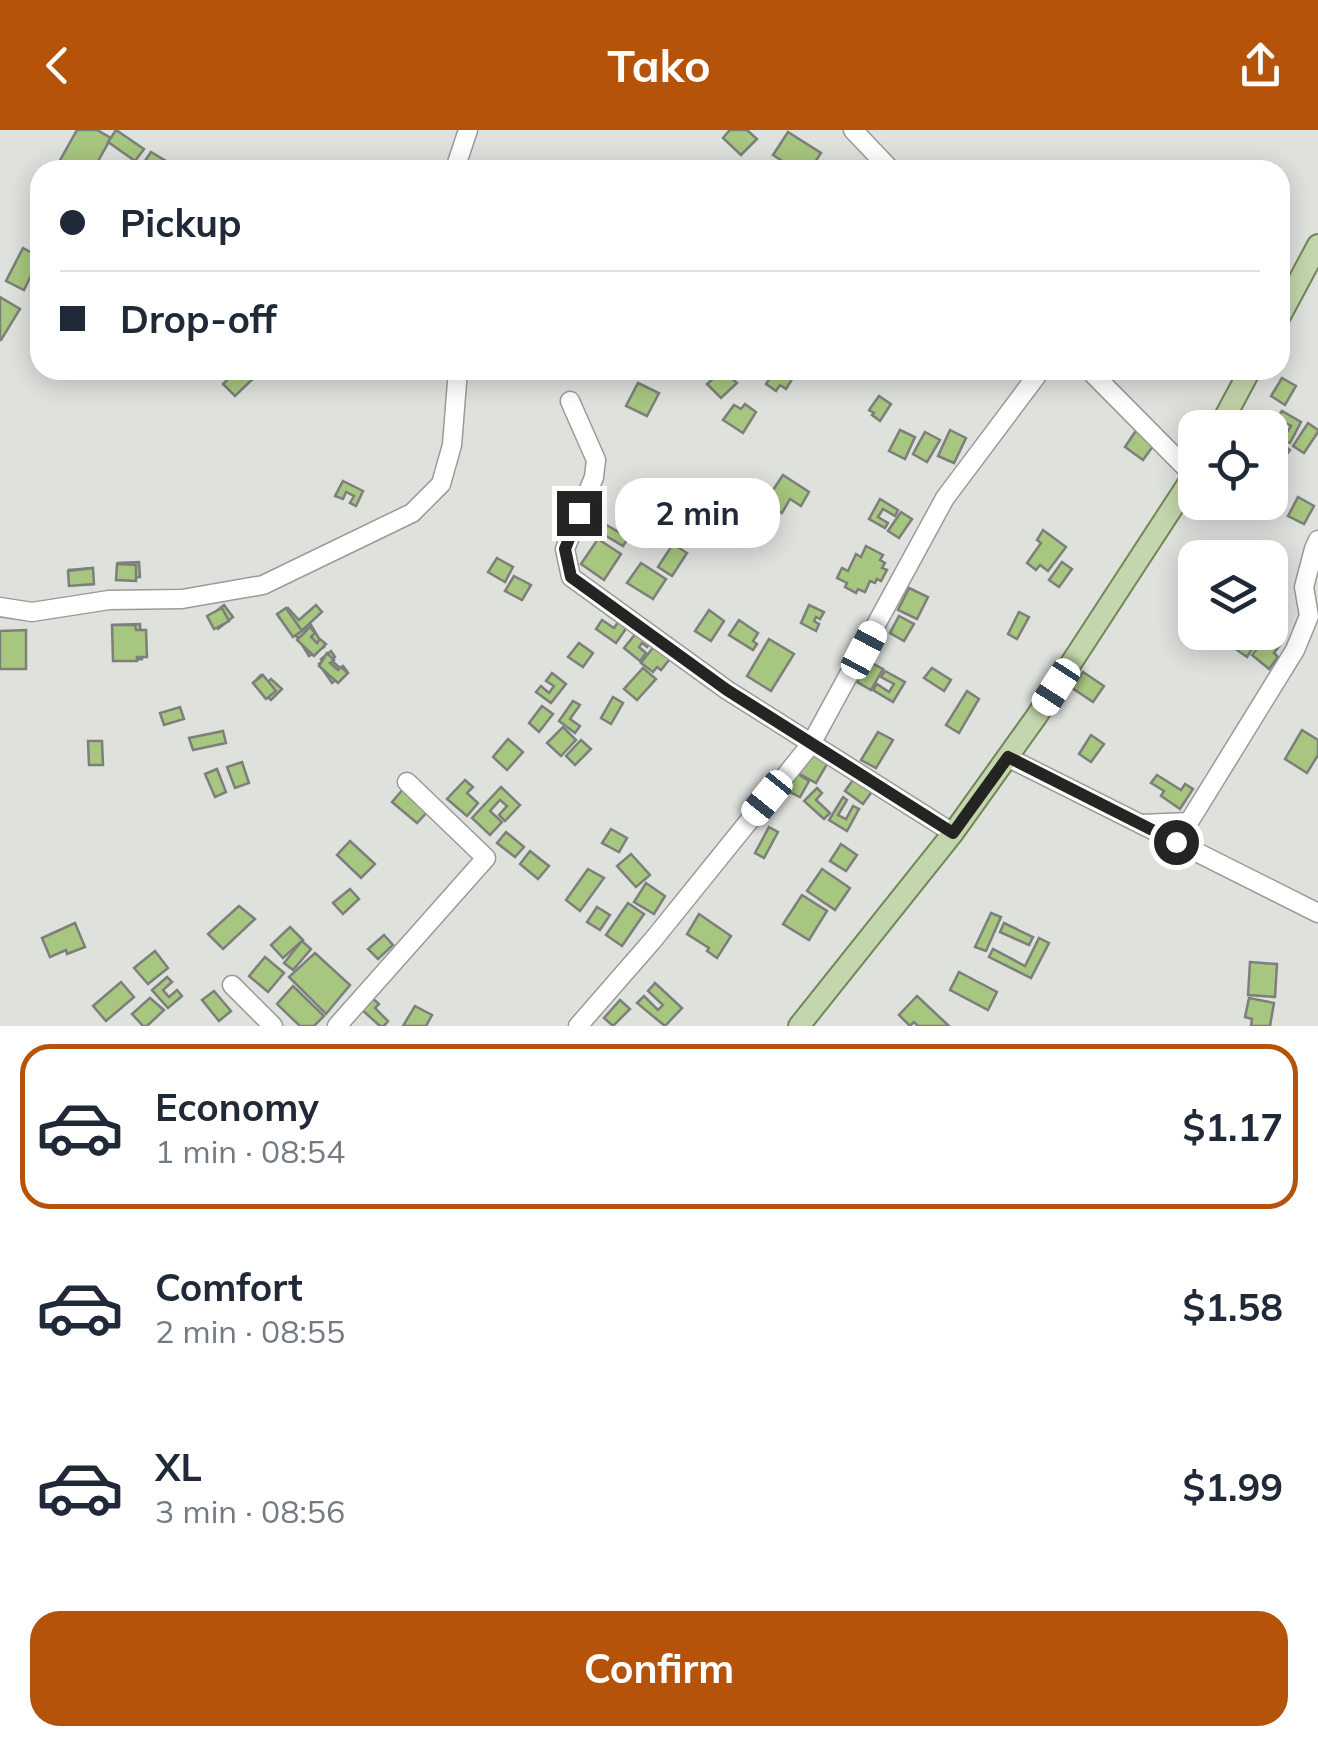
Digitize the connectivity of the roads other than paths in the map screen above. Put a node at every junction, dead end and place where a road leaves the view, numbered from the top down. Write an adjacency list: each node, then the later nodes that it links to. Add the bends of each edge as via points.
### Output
1 (468, 130): 3 (street)
2 (853, 130): 4 (street)
3 (458, 160)
4 (882, 160)
5 (1318, 245): 6 (main road)
6 (1290, 297)
7 (457, 380): 16 (street, via 441,484 412,513 263,585 32,612)
8 (1034, 380): 17 (street, via 946,498)
9 (1100, 380): 13 (street)
10 (1245, 380): 12 (main road)
11 (570, 401): 17 (street, via 596,460 565,549 571,577)
12 (1229, 410)
13 (1178, 458)
14 (1178, 499): 18 (main road)
15 (1318, 540): 20 (street, via 1304,587 1309,616 1296,650 1189,822)
16 (0, 607)
17 (811, 744): 21 (street); 26 (street)
18 (1008, 757): 20 (street); 21 (main road)
19 (407, 782): 25 (street, via 486,858)
20 (1141, 824): 22 (street)
21 (953, 833): 27 (main road)
22 (1318, 913)
23 (232, 985): 24 (street)
24 (273, 1026)
25 (338, 1026)
26 (578, 1026)
27 (799, 1026)

